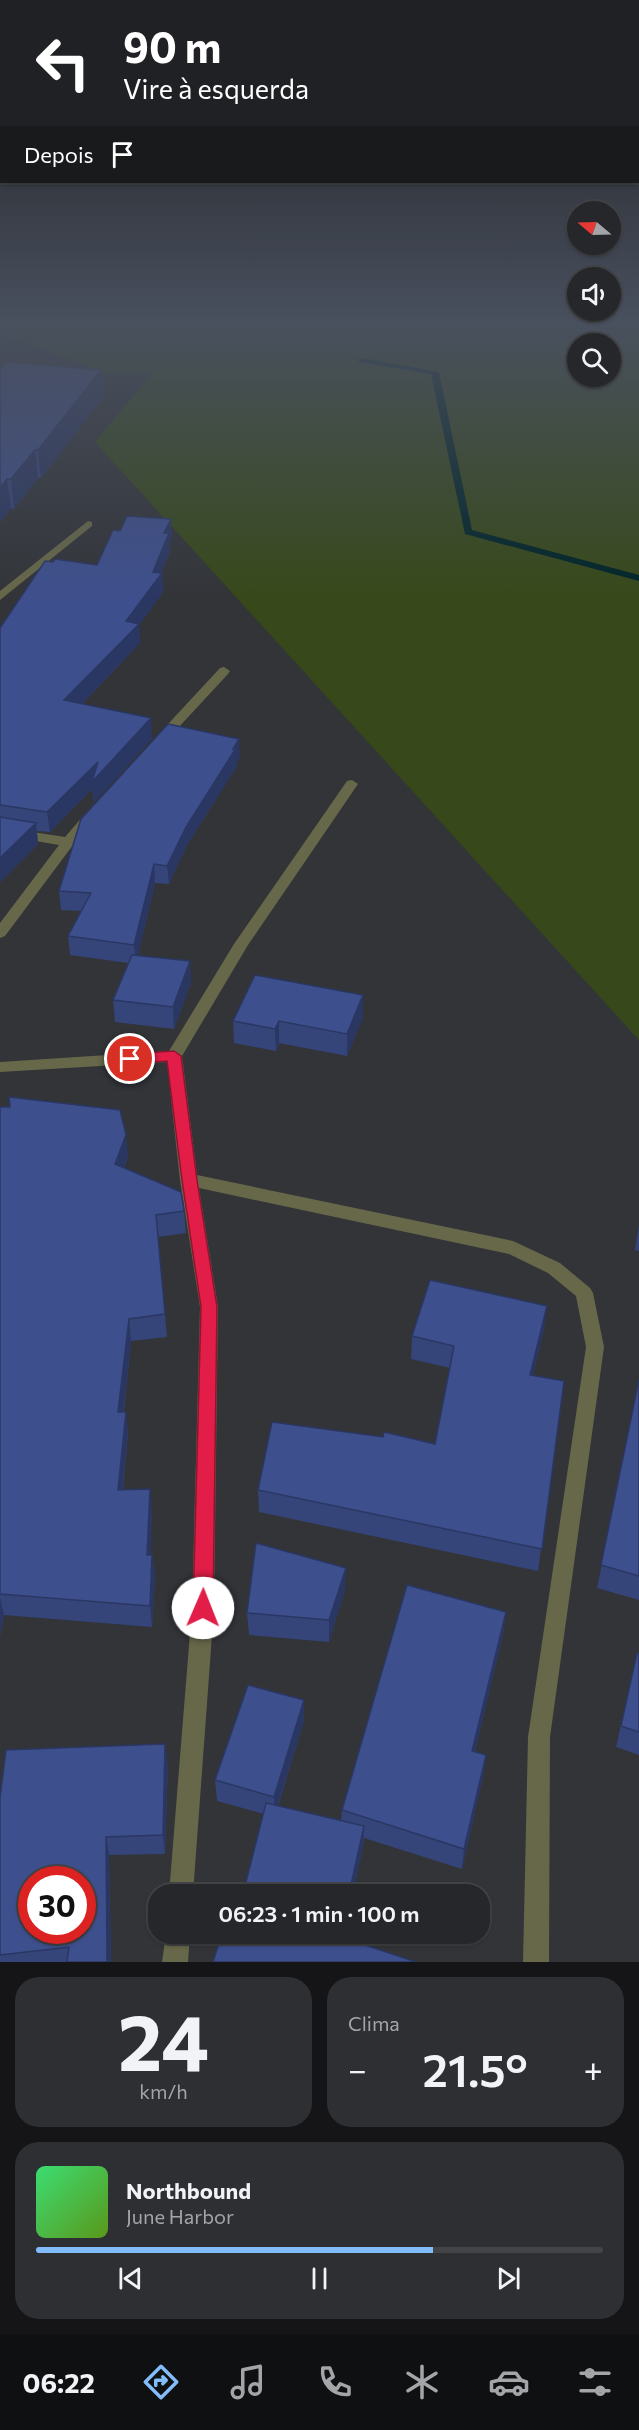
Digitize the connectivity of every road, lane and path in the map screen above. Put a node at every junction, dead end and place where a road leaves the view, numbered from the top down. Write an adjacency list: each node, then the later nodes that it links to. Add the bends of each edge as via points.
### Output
1 (88, 524): 2 (street)
2 (0, 597)
3 (224, 671): 4 (street)
4 (153, 748)
5 (352, 784): 10 (street, via 241,944)
6 (98, 807): 8 (street)
7 (0, 831): 8 (street)
8 (68, 842): 9 (street)
9 (0, 933)
10 (174, 1056): 11 (street); 12 (street)
11 (0, 1067)
12 (189, 1180): 13 (street, via 209,1307 203,1608); 16 (street, via 513,1248 554,1268 584,1293 595,1347 539,1737)
13 (182, 1884)
14 (177, 1944): 15 (street)
15 (176, 1962)
16 (536, 1962)

